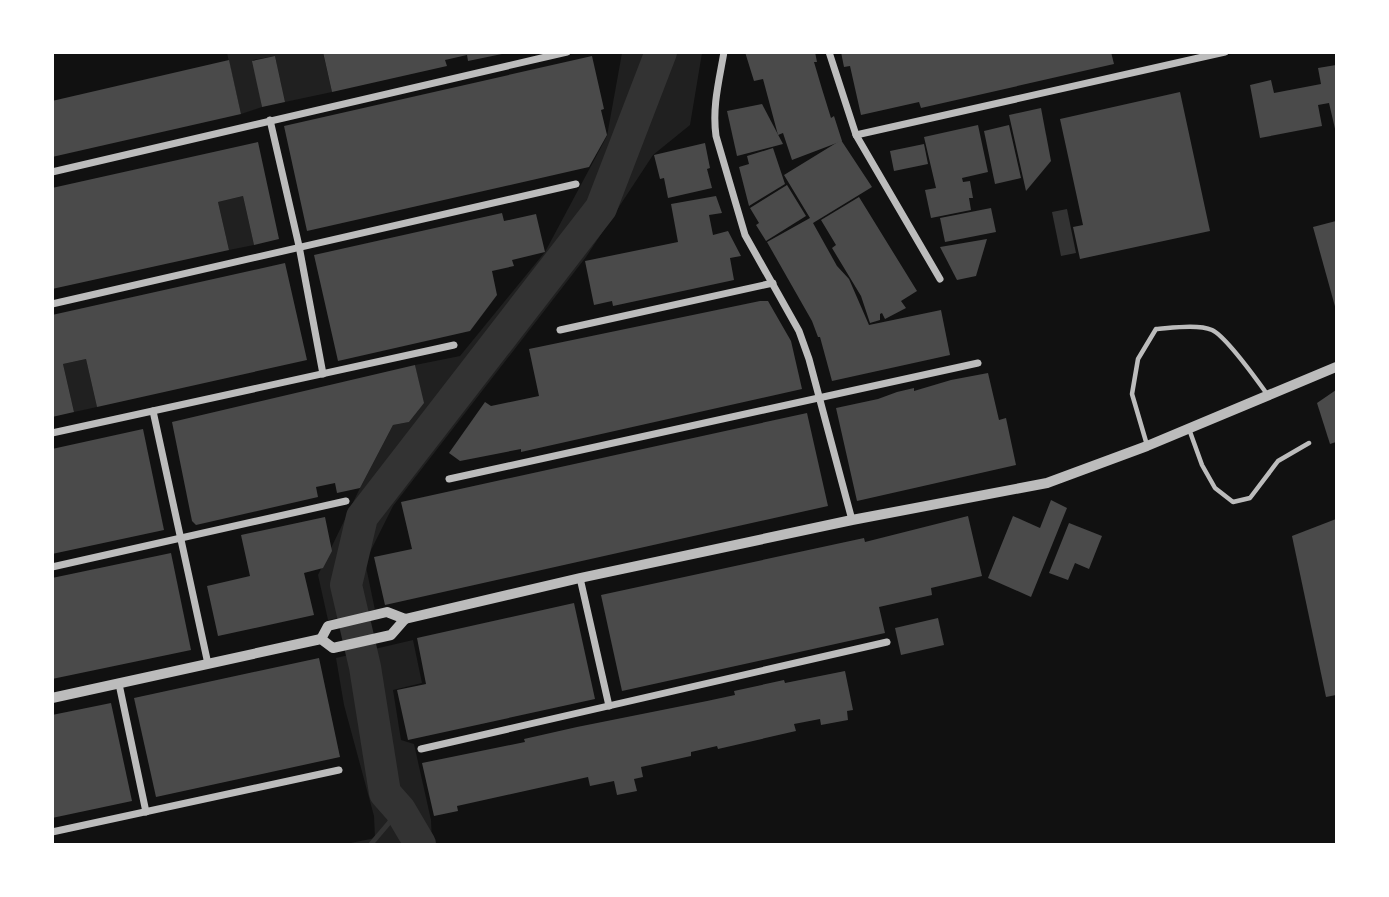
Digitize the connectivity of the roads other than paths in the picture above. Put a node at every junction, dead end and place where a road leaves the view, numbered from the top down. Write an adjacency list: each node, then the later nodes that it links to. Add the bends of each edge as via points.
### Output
1 (567, 52): 7 (street)
2 (724, 52): 13 (street, via 713,119 716,136 745,235)
3 (828, 52): 8 (street)
4 (1184, 52): 6 (street)
5 (1225, 52): 6 (street)
6 (1185, 61): 8 (street)
7 (270, 120): 9 (street); 11 (street)
8 (856, 135): 12 (street)
9 (52, 172)
10 (576, 184): 11 (street)
11 (299, 246): 14 (street); 19 (street)
12 (940, 279)
13 (773, 283): 15 (street); 21 (street, via 799,331)
14 (52, 304)
15 (560, 330)
16 (454, 345): 19 (street)
17 (978, 363): 21 (street)
18 (1336, 367): 20 (street)
19 (323, 373): 22 (street)
20 (1268, 396): 23 (street); 26 (lane, via 1213,330 1156,329 1138,359 1132,394)
21 (819, 398): 27 (street); 29 (street)
22 (153, 411): 24 (street); 30 (street)
23 (1189, 429): 25 (lane, via 1214,488 1233,502 1250,498 1278,461); 26 (street)
24 (52, 433)
25 (1309, 443)
26 (1147, 446): 29 (street, via 1047,483)
27 (449, 479)
28 (346, 500): 30 (street)
29 (852, 520): 32 (street)
30 (181, 538): 31 (street); 36 (street)
31 (52, 567)
32 (580, 578): 33 (street); 39 (street)
33 (405, 619): 34 (street, via 387,612 328,626); 34 (street, via 391,635 333,648)
34 (321, 639): 36 (street)
35 (887, 642): 39 (street)
36 (208, 664): 37 (street)
37 (119, 684): 38 (street); 42 (street)
38 (52, 698)
39 (609, 706): 40 (street)
40 (421, 749)
41 (339, 770): 42 (street)
42 (146, 811): 43 (street)
43 (52, 832)

